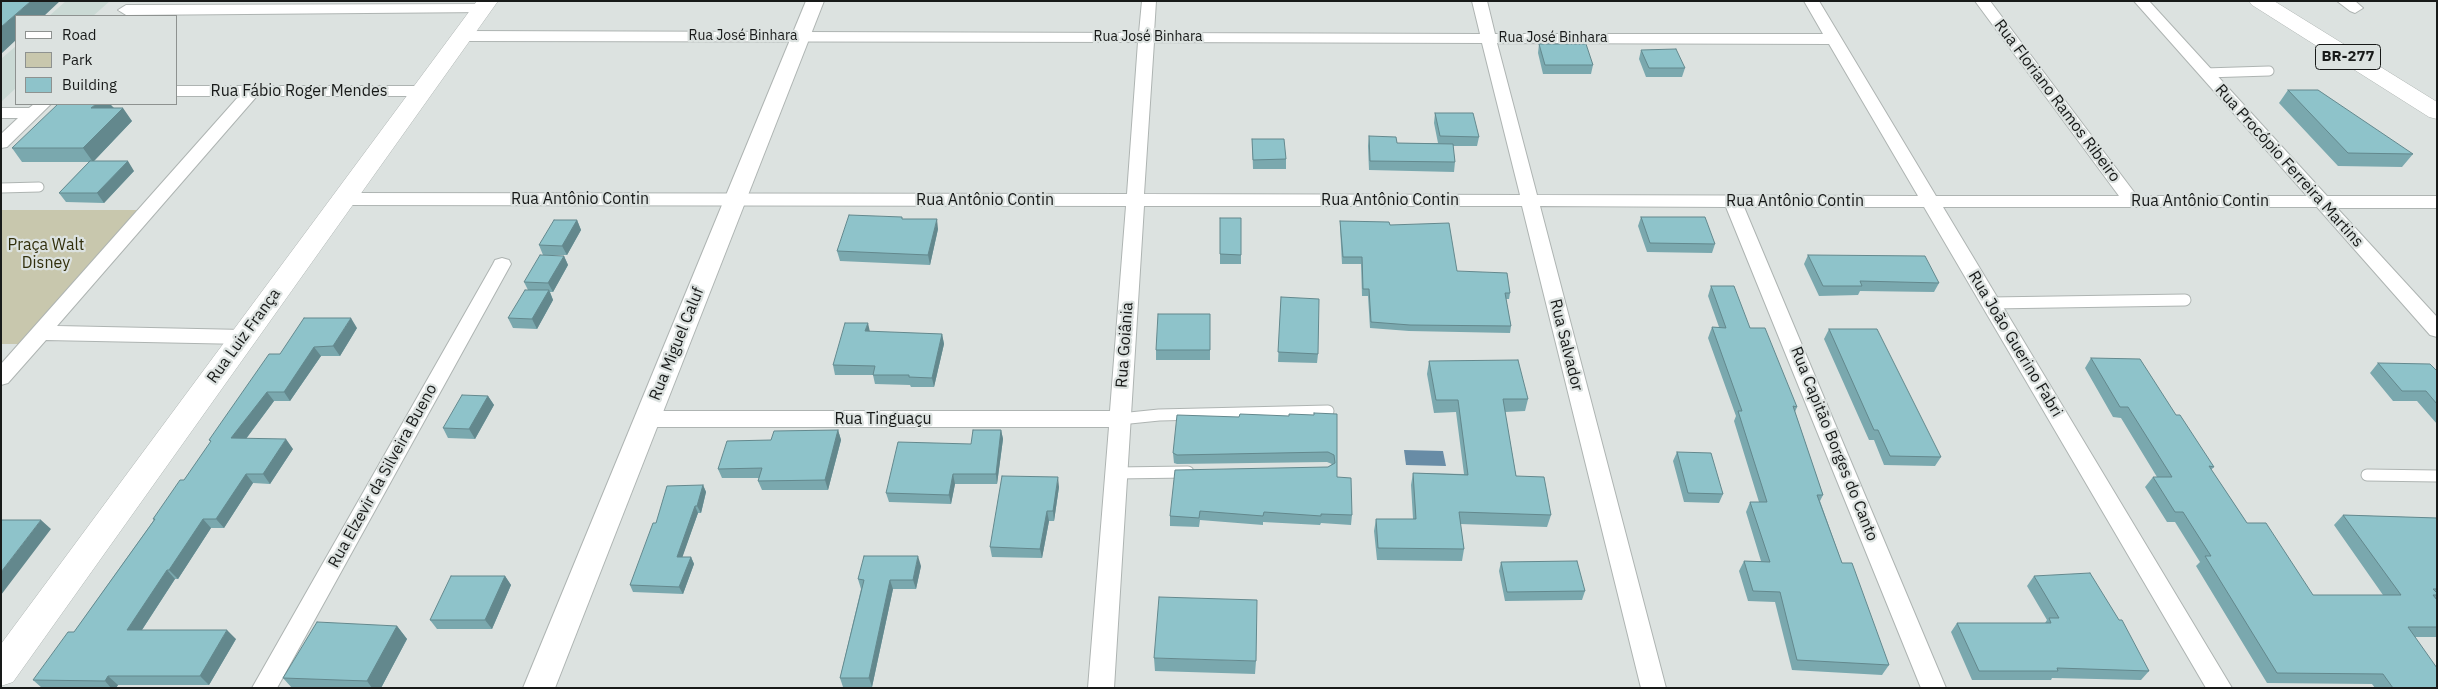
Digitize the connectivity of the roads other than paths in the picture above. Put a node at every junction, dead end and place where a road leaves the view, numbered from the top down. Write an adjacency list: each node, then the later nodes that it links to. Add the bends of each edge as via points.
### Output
1 (815, 1): 12 (street, Rua Miguel Caluf)
2 (1149, 1): 13 (street, Rua Goiânia)
3 (1478, 1): 14 (street, Rua Salvador)
4 (1811, 1): 15 (street, Rua João Guerino Fabri)
5 (1982, 1): 34 (street, Rua Floriano Ramos Ribeiro)
6 (2141, 1): 17 (street, Rua Procópio Ferreira Martins)
7 (2259, 1): 23 (main road, BR-277)
8 (2286, 1): 21 (main road, BR-277)
9 (130, 5): 10 (street)
10 (485, 5): 11 (main road, Rua Luiz França)
11 (462, 36): 12 (street, Rua José Binhara); 20 (main road, Rua Luiz França)
12 (801, 36): 13 (street, Rua José Binhara); 29 (street, Rua Miguel Caluf)
13 (1146, 37): 14 (street, Rua José Binhara); 30 (street, Rua Goiânia)
14 (1488, 38): 15 (street, Rua José Binhara); 31 (street, Rua Salvador)
15 (1833, 39): 33 (street, Rua João Guerino Fabri)
16 (2269, 71): 17 (lane)
17 (2205, 72): 35 (street, Rua Procópio Ferreira Martins)
18 (178, 91): 19 (street, Rua Fábio Roger Mendes)
19 (252, 91): 20 (street, Rua Fábio Roger Mendes); 41 (street)
20 (422, 91): 28 (main road, Rua Luiz França)
21 (2437, 94)
22 (38, 109): 24 (street); 25 (street)
23 (2437, 112)
24 (1, 113)
25 (1, 143)
26 (39, 187): 27 (lane)
27 (1, 188)
28 (344, 199): 29 (street, Rua Antônio Contin); 42 (main road, Rua Luiz França)
29 (735, 199): 30 (street, Rua Antônio Contin); 45 (street, Rua Miguel Caluf)
30 (1135, 200): 31 (street, Rua Antônio Contin); 46 (street, Rua Goiânia)
31 (1529, 200): 32 (street, Rua Antônio Contin); 55 (street, Rua Salvador)
32 (1733, 201): 33 (street, Rua Antônio Contin); 56 (street, Rua Capitão Borges do Canto)
33 (1930, 201): 34 (street, Rua Antônio Contin); 39 (street, Rua João Guerino Fabri)
34 (2132, 202): 35 (street, Rua Antônio Contin)
35 (2321, 202): 36 (street, Rua Antônio Contin); 40 (street, Rua Procópio Ferreira Martins)
36 (2437, 202)
37 (502, 264): 52 (street, Rua Elzevir da Silveira Bueno)
38 (2185, 300): 39 (lane)
39 (1991, 303): 57 (street, Rua João Guerino Fabri)
40 (2437, 330)
41 (40, 333): 42 (street); 43 (street)
42 (244, 337): 51 (main road, Rua Luiz França)
43 (1, 378)
44 (1328, 411): 46 (lane, via 1158,415)
45 (647, 419): 46 (street, Rua Tinguaçu); 53 (street, Rua Miguel Caluf)
46 (1120, 419): 48 (street, Rua Goiânia)
47 (1199, 472): 48 (lane)
48 (1116, 473): 54 (street, Rua Goiânia)
49 (2367, 475): 50 (lane)
50 (2437, 476)
51 (1, 671)
52 (264, 688)
53 (539, 688)
54 (1101, 688)
55 (1654, 688)
56 (1934, 688)
57 (2220, 688)

